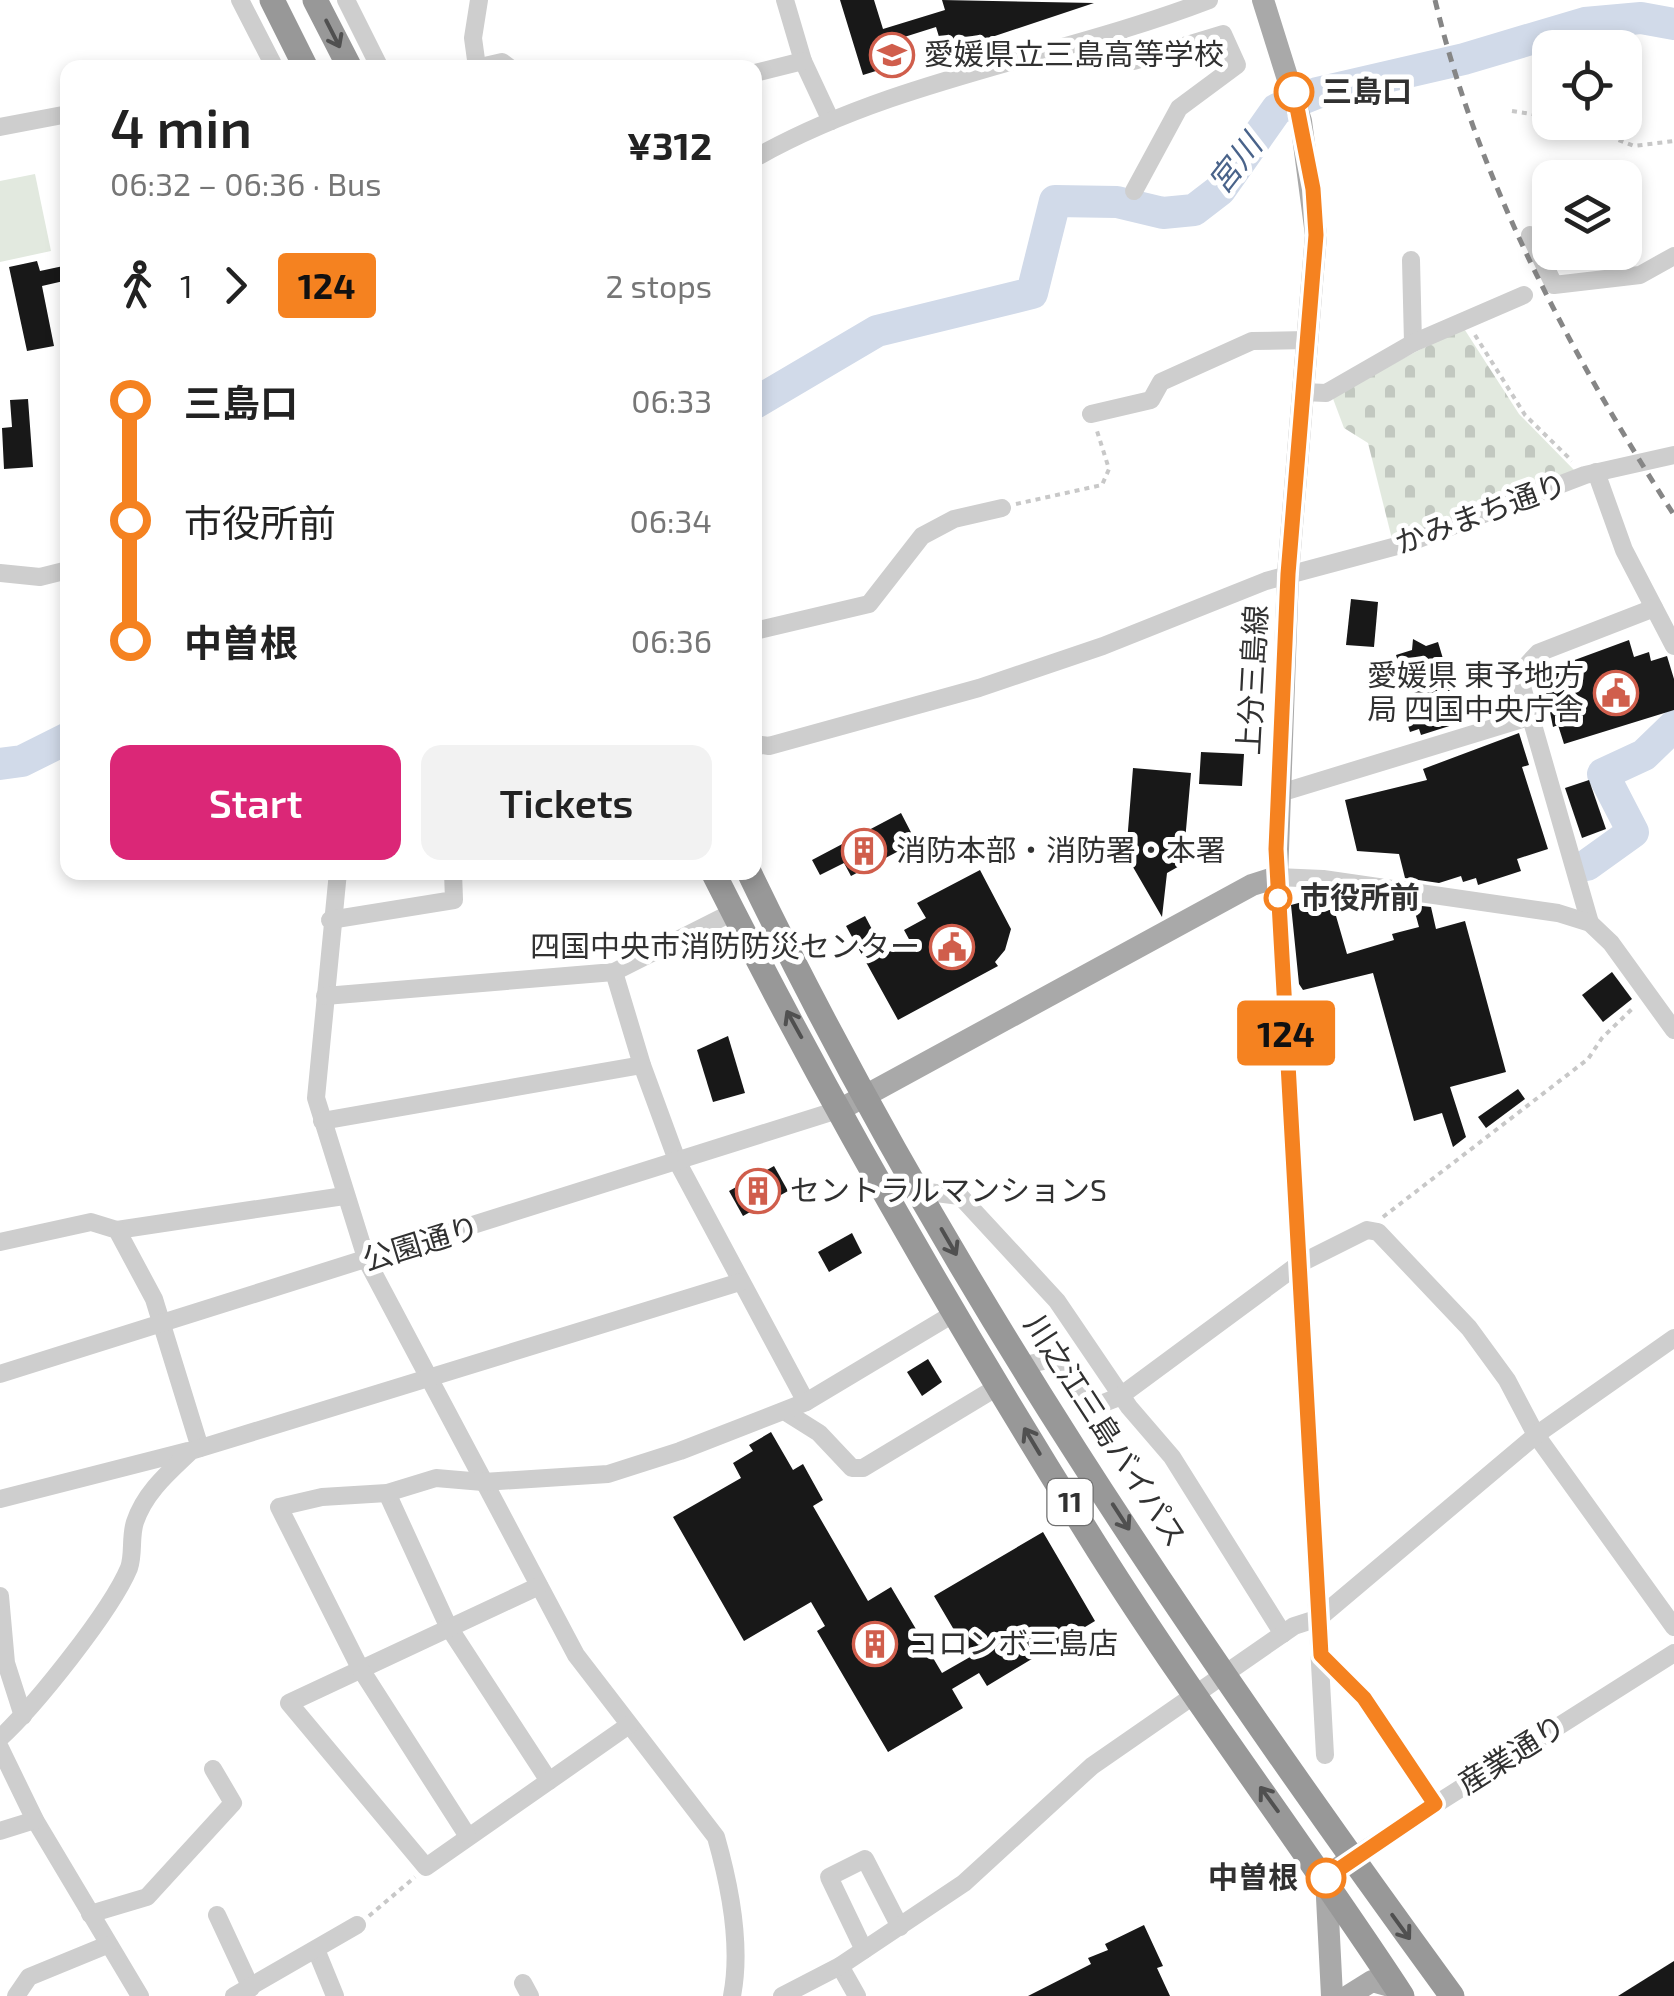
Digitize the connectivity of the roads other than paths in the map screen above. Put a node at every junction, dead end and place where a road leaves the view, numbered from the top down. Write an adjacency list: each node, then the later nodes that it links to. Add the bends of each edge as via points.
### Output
1 (240, 0): 10 (street)
2 (272, 0): 11 (highway)
3 (316, 0): 12 (highway, one-way to 12)
4 (346, 0): 13 (street)
5 (479, 0): 14 (street)
6 (785, 0): 15 (street)
7 (1209, 0): 9 (street)
8 (1263, 0): 26 (main road, 上分三島線, via 1301,121 1316,235)
9 (1116, 34): 18 (street); 21 (street, via 1124,59 1134,61 1222,34 1237,65 1179,108)
10 (270, 60)
11 (302, 60)
12 (346, 60)
13 (376, 60)
14 (476, 60)
15 (803, 61): 16 (street); 18 (street)
16 (762, 71)
17 (60, 115): 19 (street)
18 (831, 121): 20 (street)
19 (0, 126)
20 (762, 155)
21 (1134, 192)
22 (1530, 235): 23 (street, via 1554,286 1640,276)
23 (1674, 256)
24 (1410, 260): 27 (street)
25 (1524, 295): 27 (street)
26 (1308, 340): 28 (main road, 上分三島線); 29 (street, via 1252,341 1161,382 1150,400)
27 (1413, 343): 28 (street, via 1326,393)
28 (1303, 392): 35 (main road, 上分三島線)
29 (1092, 414)
30 (1674, 455): 31 (street, かみまち通り)
31 (1591, 473): 35 (street, かみまち通り, via 1408,543); 36 (street)
32 (1002, 508): 37 (street, via 954,519 922,536 869,604)
33 (60, 572): 34 (street)
34 (0, 573)
35 (1288, 574): 40 (street, かみまち通り, via 978,688); 41 (main road, 上分三島線)
36 (1654, 608): 38 (street); 39 (street, via 1538,653 1521,683)
37 (762, 629)
38 (1674, 646)
39 (1529, 717): 41 (street); 49 (street)
40 (762, 745)
41 (1277, 794): 42 (main road, 上分三島線)
42 (1277, 877): 49 (street, via 1558,913); 54 (main road, via 1252,884); 63 (street)
43 (337, 880): 48 (street)
44 (453, 880): 48 (street, via 454,900)
45 (717, 880): 47 (highway, 11)
46 (753, 880): 54 (highway, 川之江三島バイパス / 11)
47 (732, 912): 50 (street); 55 (highway, 11, one-way to 47)
48 (330, 920): 51 (street)
49 (1590, 923): 52 (street)
50 (614, 972): 51 (street); 53 (street)
51 (325, 996): 56 (street, via 316,1098)
52 (1674, 1030)
53 (642, 1065): 56 (street); 57 (street)
54 (865, 1097): 55 (main road); 58 (highway, 川之江三島バイパス / 11)
55 (840, 1109): 57 (street, 公園通り); 65 (highway, 11)
56 (322, 1120): 59 (street)
57 (678, 1162): 62 (street, 公園通り); 64 (street)
58 (920, 1191): 68 (highway, 川之江三島バイパス / 11, one-way to 68); 72 (street, via 960,1196 983,1215 1057,1301)
59 (344, 1196): 60 (street); 62 (street)
60 (116, 1230): 61 (street, via 91,1222); 66 (street)
61 (0, 1242)
62 (367, 1261): 66 (street, 公園通り); 70 (street)
63 (1299, 1264): 72 (street); 75 (street, via 1367,1230 1378,1232 1469,1328); 82 (street)
64 (740, 1282): 70 (street); 73 (street)
65 (953, 1314): 71 (highway, 11); 73 (street)
66 (162, 1324): 69 (street, 公園通り); 76 (street)
67 (1674, 1338): 75 (street)
68 (1021, 1366): 72 (street, via 1052,1359 1088,1409); 89 (highway, 川之江三島バイパス / 11, one-way to 89)
69 (0, 1374)
70 (429, 1378): 76 (street); 77 (street)
71 (999, 1386): 74 (street, via 863,1468 852,1468 819,1433); 90 (highway, 11, one-way to 71)
72 (1122, 1396): 85 (street, via 1172,1457)
73 (806, 1402): 74 (street)
74 (784, 1410): 77 (street, via 608,1474)
75 (1536, 1435): 82 (street); 84 (street)
76 (196, 1449): 79 (street); 91 (street, via 151,1490 134,1524 130,1565 112,1598)
77 (483, 1482): 78 (street, via 436,1478); 80 (street)
78 (387, 1493): 83 (street); 88 (street, via 279,1507)
79 (0, 1500)
80 (539, 1586): 83 (street); 92 (street, via 576,1656)
81 (0, 1596): 91 (street, via 6,1663)
82 (1319, 1618): 85 (street); 87 (street)
83 (448, 1626): 88 (street); 97 (street)
84 (1674, 1627)
85 (1283, 1634): 89 (street)
86 (1674, 1653): 98 (street, 産業通り)
87 (1321, 1655): 95 (street); 98 (street, via 1364,1698)
88 (360, 1668): 101 (street); 101 (street, via 289,1703 426,1867)
89 (1224, 1674): 90 (street); 102 (highway, 川之江三島バイパス / 11)
90 (1196, 1697): 103 (highway, 11, one-way to 90); 107 (street, via 1092,1766 964,1883)
91 (24, 1716): 93 (street)
92 (629, 1725): 97 (street); 117 (street, via 716,1837 737,1969)
93 (0, 1738)
94 (0, 1748): 99 (street)
95 (1325, 1755)
96 (213, 1769): 104 (street, via 233,1803 147,1898)
97 (549, 1780): 101 (street)
98 (1435, 1804): 102 (street, 産業通り)
99 (35, 1820): 100 (street); 104 (street)
100 (0, 1831)
101 (467, 1835)
102 (1351, 1858): 103 (main road); 122 (highway, 川之江三島バイパス / 11, one-way to 122)
103 (1326, 1878): 113 (highway, 11); 120 (main road)
104 (90, 1914): 108 (street)
105 (217, 1914): 112 (street)
106 (357, 1925): 110 (street)
107 (900, 1927): 109 (street); 109 (street, via 865,1859 829,1877)
108 (107, 1945): 114 (street, via 30,1977); 115 (street)
109 (864, 1950): 111 (street)
110 (316, 1952): 112 (street); 116 (street)
111 (840, 1966): 118 (street); 119 (street)
112 (242, 1992)
113 (1400, 1992): 121 (main road, via 1372,1981)
114 (16, 1996)
115 (140, 1996)
116 (335, 1996)
117 (732, 1996)
118 (782, 1996)
119 (857, 1996)
120 (1332, 1996)
121 (1348, 1996)
122 (1452, 1996)

